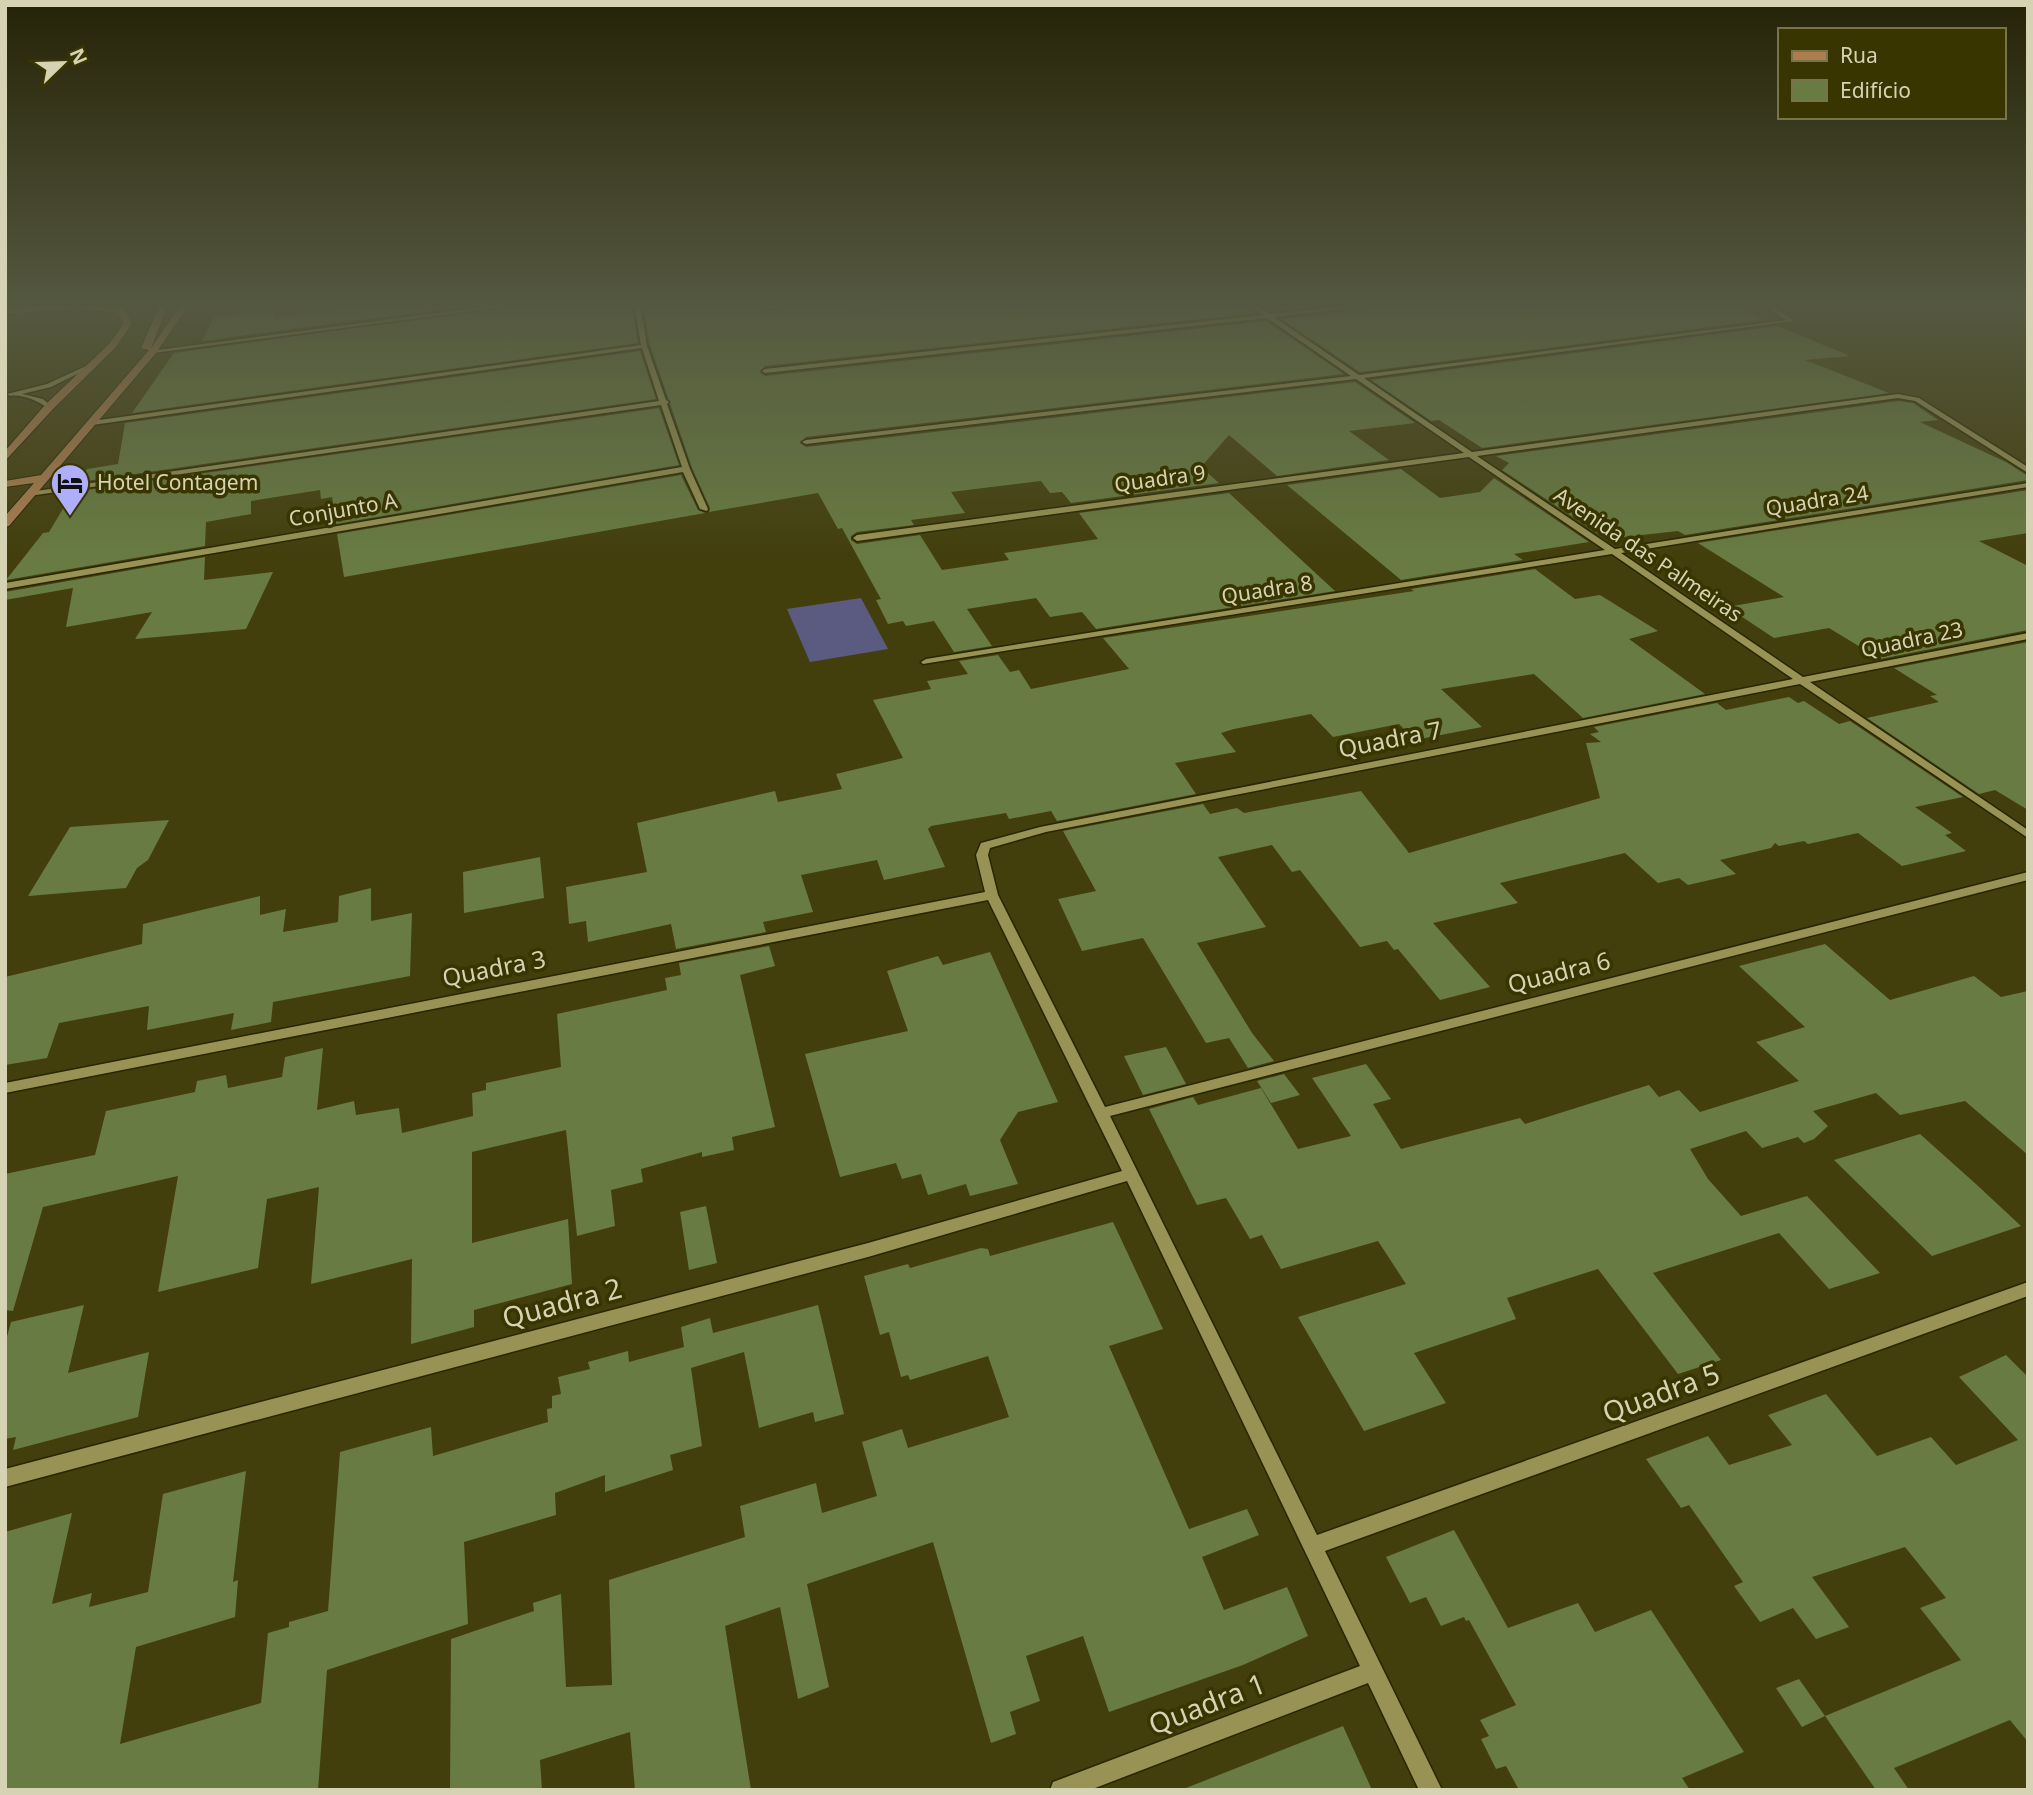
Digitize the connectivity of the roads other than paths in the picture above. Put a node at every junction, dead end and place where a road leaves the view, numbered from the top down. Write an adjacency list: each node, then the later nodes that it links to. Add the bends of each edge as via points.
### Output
1 (45, 387): 8 (street)
2 (69, 387): 10 (main road)
3 (121, 387): 11 (main road)
4 (352, 387): 11 (street)
5 (660, 387): 9 (street)
6 (1273, 387): 12 (street)
7 (1370, 387): 14 (street, Avenida das Palmeiras)
8 (8, 394): 10 (street, via 31,397)
9 (666, 402): 16 (street); 21 (street)
10 (49, 407): 13 (main road)
11 (92, 423): 18 (main road)
12 (806, 442)
13 (10, 450): 15 (main road)
14 (1468, 455): 17 (street, Quadra 9, via 1898,396 1917,399); 25 (street, Quadra 9); 26 (street, Avenida das Palmeiras)
15 (5, 458)
16 (686, 470): 23 (street); 27 (street, Conjunto A)
17 (2028, 471)
18 (42, 478): 19 (main road); 21 (main road)
19 (5, 484)
20 (2028, 485): 26 (street, Quadra 24)
21 (29, 494): 22 (main road); 24 (main road)
22 (5, 498)
23 (704, 509)
24 (5, 524)
25 (857, 538)
26 (1613, 552): 29 (street, Quadra 8); 30 (street, Avenida das Palmeiras)
27 (5, 586)
28 (2028, 636): 30 (street, Quadra 23)
29 (926, 662)
30 (1805, 682): 31 (street, Avenida das Palmeiras); 33 (street, Quadra 7, via 1044,828 985,846 982,855)
31 (2028, 835)
32 (2028, 876): 35 (street, Quadra 6)
33 (992, 895): 34 (street, Quadra 3); 35 (street)
34 (5, 1088)
35 (1101, 1113): 36 (street)
36 (1131, 1174): 38 (street, Quadra 2, via 868,1250); 39 (street)
37 (2028, 1289): 39 (street, Quadra 5)
38 (5, 1478)
39 (1312, 1546): 40 (street)
40 (1373, 1671): 41 (street, Quadra 1); 42 (street)
41 (1061, 1790)
42 (1431, 1790)

